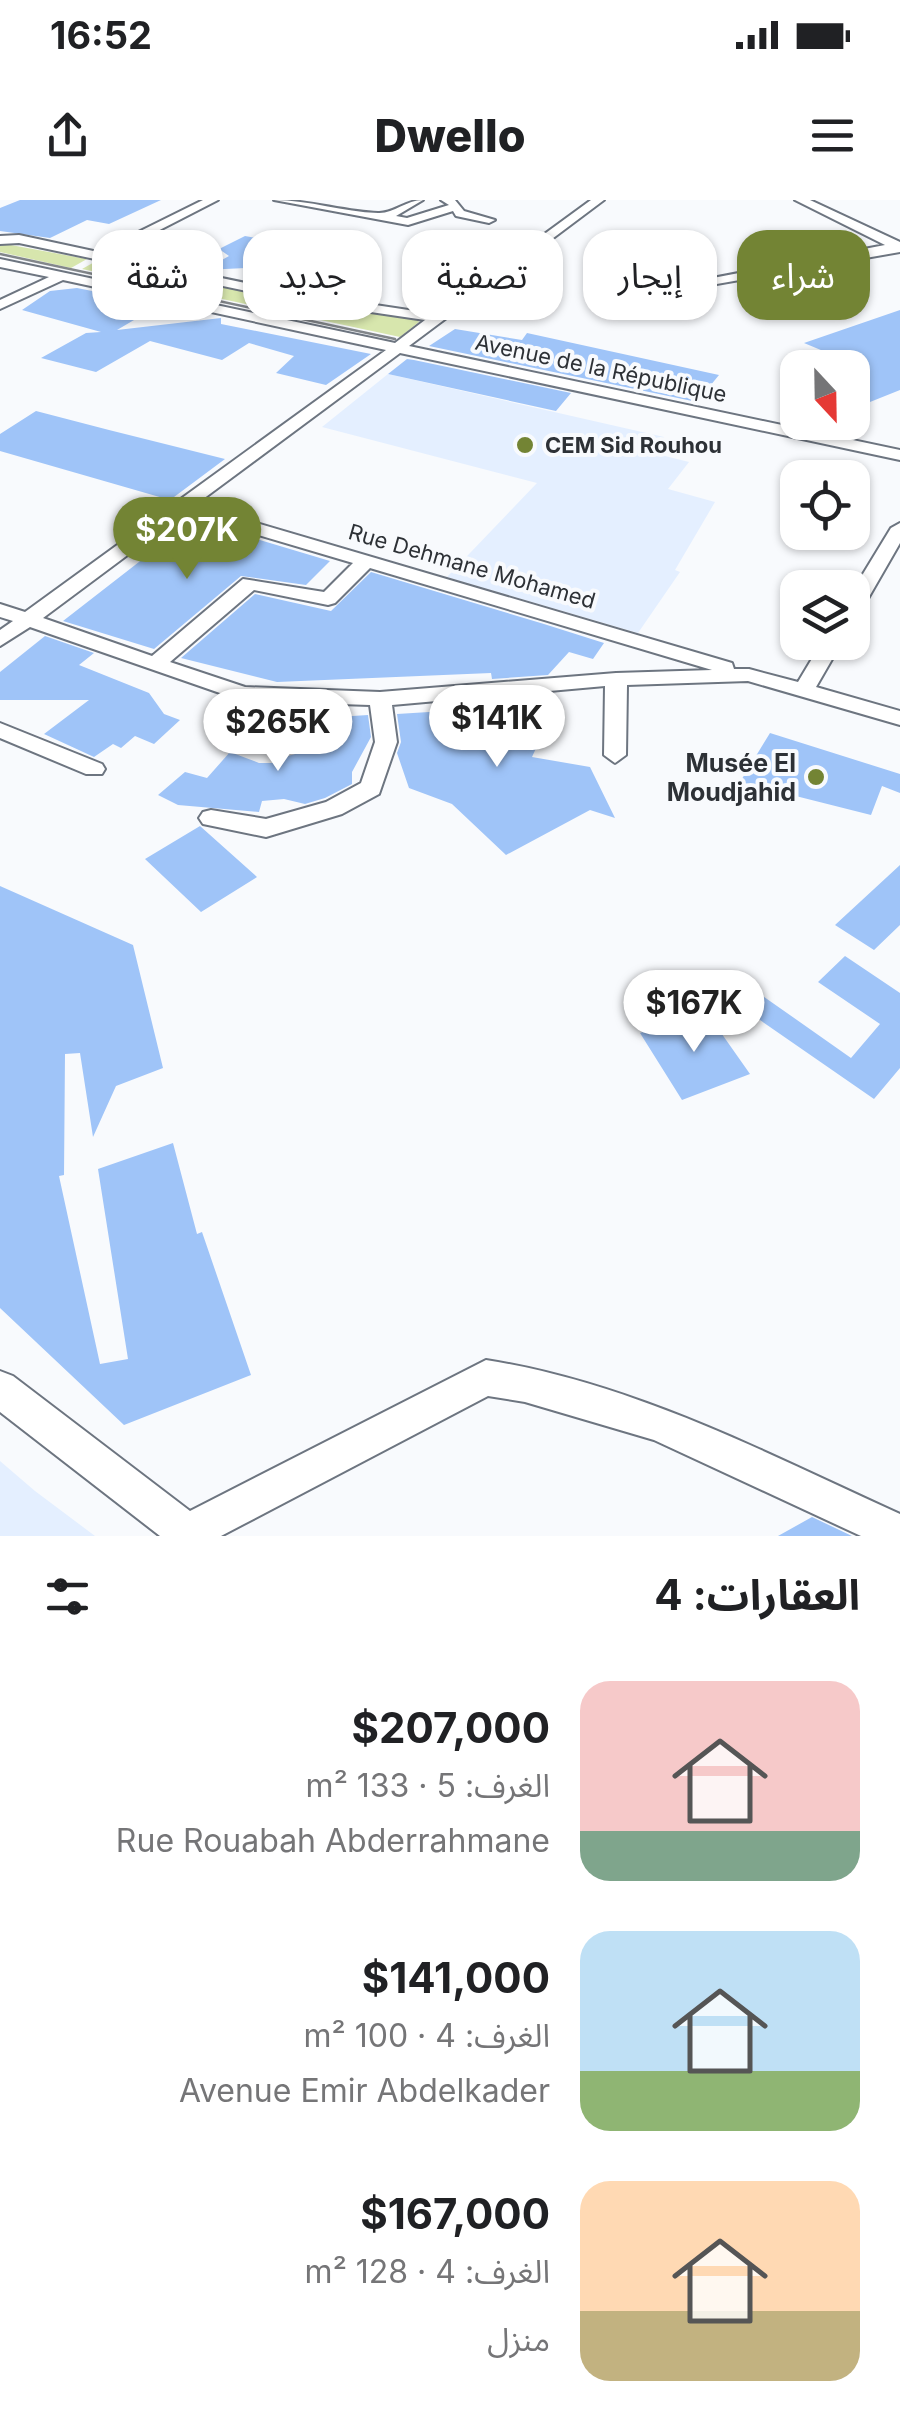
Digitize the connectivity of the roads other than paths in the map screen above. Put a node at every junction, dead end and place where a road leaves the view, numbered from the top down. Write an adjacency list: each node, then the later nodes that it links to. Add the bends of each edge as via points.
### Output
1 (212, 200): 11 (street)
2 (280, 200): 9 (street)
3 (386, 200): 9 (street)
4 (417, 200): 9 (street)
5 (441, 200): 8 (street)
6 (598, 200): 12 (street)
7 (801, 200): 14 (street)
8 (455, 207): 9 (street, via 416,222); 10 (street)
9 (387, 217)
10 (490, 220)
11 (151, 230)
12 (557, 230)
13 (0, 240): 15 (street)
14 (899, 247): 18 (street)
15 (92, 255)
16 (0, 262): 17 (street, Avenue de la République)
17 (62, 276): 20 (street); 23 (street, Avenue de la République)
18 (717, 281)
19 (223, 282): 21 (street)
20 (0, 305)
21 (402, 313)
22 (433, 320): 23 (street)
23 (396, 347): 24 (street, Avenue de la République); 25 (street)
24 (900, 455)
25 (180, 506): 27 (street, Rue Dehmane Mohamed); 30 (street)
26 (900, 528): 28 (street)
27 (366, 560): 33 (street, via 328,599 250,583); 34 (street, Rue Dehmane Mohamed)
28 (870, 579)
29 (0, 610): 30 (street)
30 (27, 621): 31 (street); 33 (street)
31 (0, 640)
32 (821, 660): 36 (street)
33 (154, 666): 37 (street, via 243,694)
34 (749, 675): 35 (street); 36 (street)
35 (616, 679): 37 (street); 40 (street)
36 (804, 689): 38 (street)
37 (380, 698): 42 (street, via 386,742 371,788 334,808 266,828)
38 (900, 718)
39 (0, 730): 41 (street)
40 (615, 755)
41 (94, 769)
42 (211, 818)
43 (0, 1389): 45 (street)
44 (899, 1528): 45 (street, via 658,1424 486,1378)
45 (189, 1535)

